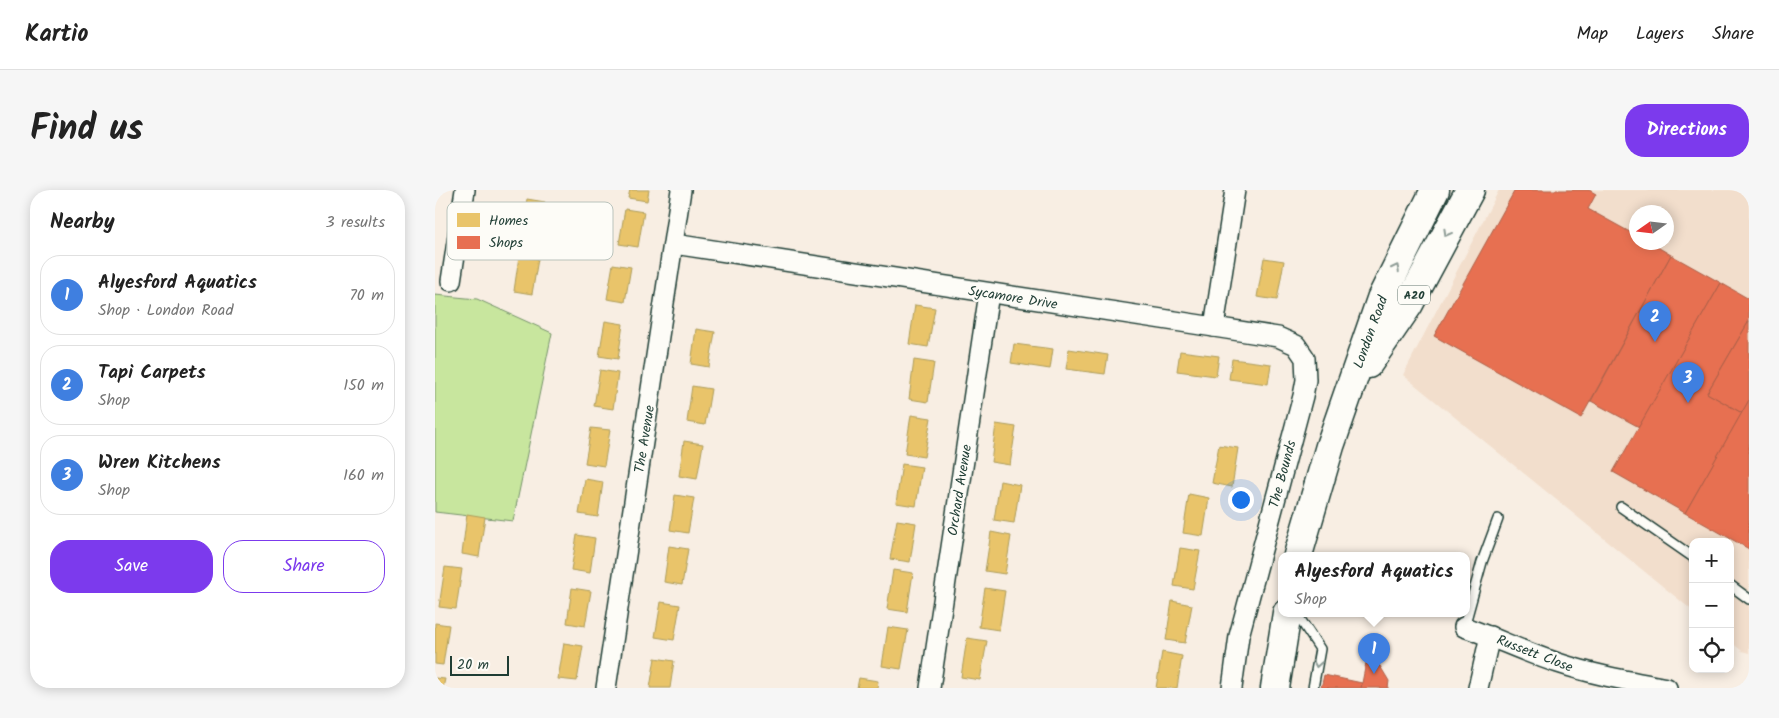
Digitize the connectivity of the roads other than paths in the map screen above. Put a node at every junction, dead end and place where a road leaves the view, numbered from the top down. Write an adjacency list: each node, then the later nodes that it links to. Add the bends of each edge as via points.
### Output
1 (681, 190): 5 (street, The Avenue)
2 (1235, 190): 9 (street)
3 (1435, 190): 10 (main road, London Road / A20, one-way to 3, via 1381,299)
4 (1470, 190): 10 (main road, London Road / A20, one-way to 10, via 1409,304)
5 (674, 244): 8 (street, Sycamore Drive); 23 (street, The Avenue)
6 (454, 260): 7 (street)
7 (451, 281)
8 (989, 293): 9 (street, Sycamore Drive); 24 (street, Orchard Avenue)
9 (1214, 327): 25 (street, The Bounds, via 1278,337 1296,344 1305,358 1303,396 1239,636)
10 (1348, 395): 13 (main road, London Road / A20)
11 (1621, 506): 14 (lane)
12 (1498, 519): 17 (lane)
13 (1299, 552)
14 (1689, 554)
15 (1734, 588): 16 (lane)
16 (1749, 599)
17 (1470, 606)
18 (1286, 617): 26 (main road)
19 (1298, 617): 27 (lane, one-way to 27, via 1320,649)
20 (1467, 617): 21 (lane)
21 (1464, 628): 22 (street, Russett Close)
22 (1490, 636): 28 (street, Russett Close); 29 (street, Russett Close, via 1603,676)
23 (606, 688)
24 (930, 688)
25 (1231, 688)
26 (1275, 688)
27 (1313, 688)
28 (1477, 688)
29 (1667, 688)

